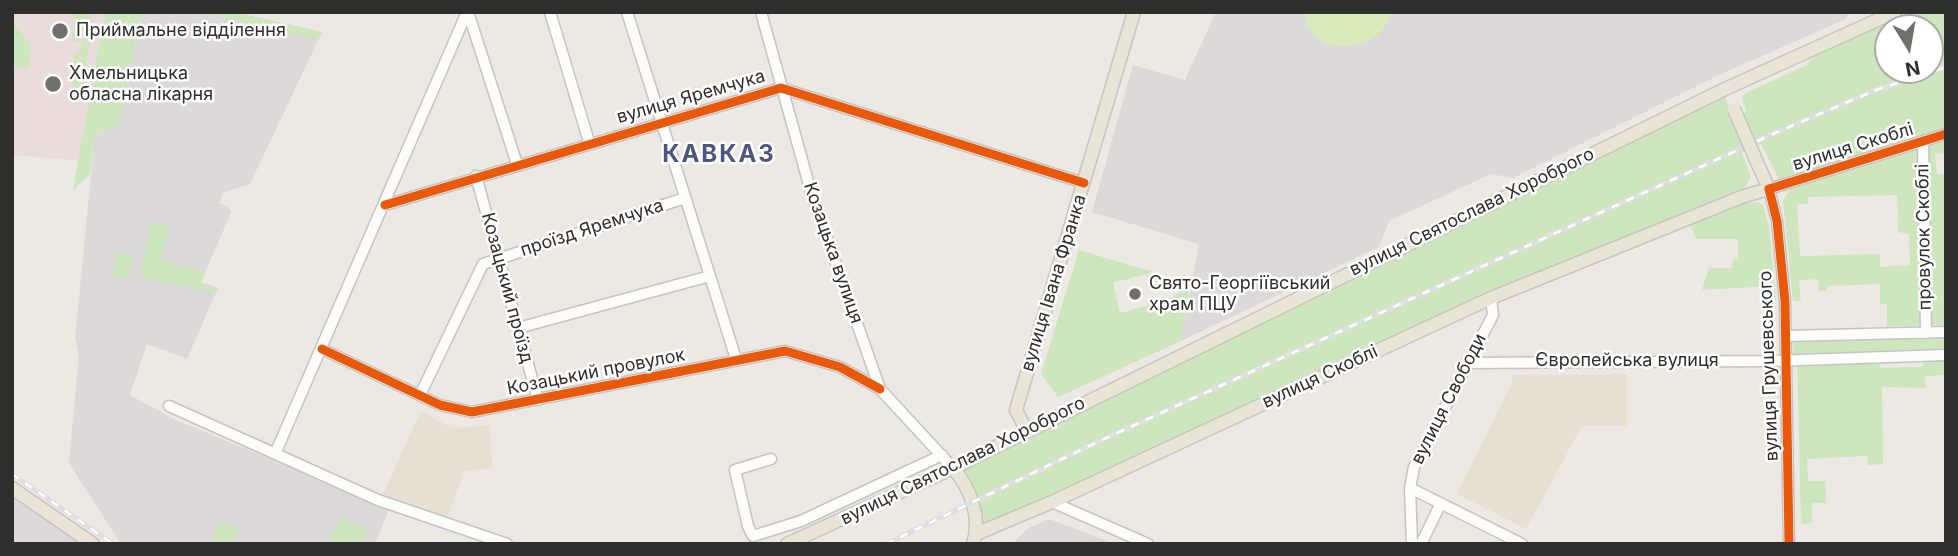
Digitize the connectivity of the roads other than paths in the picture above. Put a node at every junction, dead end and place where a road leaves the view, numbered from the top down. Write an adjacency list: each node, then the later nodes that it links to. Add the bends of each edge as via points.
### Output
1 (468, 12): 13 (street); 18 (street)
2 (550, 12): 12 (street)
3 (627, 12): 9 (street)
4 (761, 12): 7 (street, Козацька вулиця)
5 (1135, 12): 15 (main road, вулиця Івана Франка)
6 (1895, 12): 8 (main road, вулиця Святослава Хороброго)
7 (781, 88): 9 (street, вулиця Яремчука); 15 (street, вулиця Яремчука); 33 (street, Козацька вулиця, via 811,192)
8 (1725, 89): 16 (main road, вулиця Грушевського, bridge); 37 (main road, вулиця Святослава Хороброго)
9 (661, 122): 12 (street, вулиця Яремчука); 17 (street)
10 (1946, 134): 11 (street, вулиця Скоблі)
11 (1923, 141): 16 (street, вулиця Скоблі); 25 (street, провулок Скоблі)
12 (589, 142): 13 (street, вулиця Яремчука)
13 (517, 164): 14 (street, вулиця Яремчука)
14 (477, 176): 18 (street, вулиця Яремчука); 19 (street, Козацький проїзд)
15 (1084, 183): 37 (main road, вулиця Івана Франка, via 1016,410)
16 (1769, 189): 23 (main road, вулиця Скоблі); 27 (street, вулиця Грушевського, via 1777,221)
17 (685, 198): 20 (street, проїзд Яремчука); 22 (street)
18 (385, 205): 28 (street)
19 (495, 242): 20 (street, Козацький проїзд); 21 (street)
20 (499, 259): 21 (street, проїзд Яремчука); 24 (street, Козацький проїзд)
21 (483, 264): 34 (street)
22 (710, 276): 24 (street); 30 (street)
23 (1491, 298): 32 (street, вулиця Свободи, via 1493,314); 44 (main road, вулиця Скоблі)
24 (519, 328): 35 (street, Козацький проїзд)
25 (1926, 332): 26 (street); 27 (street)
26 (1946, 332)
27 (1787, 336): 31 (street, вулиця Грушевського)
28 (322, 349): 34 (street, Козацький провулок); 38 (street)
29 (1946, 355): 31 (street, Європейська вулиця)
30 (736, 359): 33 (street, Козацький провулок, via 785,351 809,356); 35 (street, Козацький провулок)
31 (1787, 359): 32 (street, Європейська вулиця); 54 (street, вулиця Грушевського)
32 (1466, 363): 43 (street, вулиця Свободи, via 1417,460)
33 (880, 389): 39 (street, Козацька вулиця)
34 (420, 396): 35 (street, Козацький провулок, via 472,412)
35 (538, 400)
36 (169, 406): 38 (street)
37 (1027, 431): 41 (main road, вулиця Святослава Хороброго)
38 (275, 454): 48 (street, via 382,501)
39 (942, 455): 40 (street, via 801,521 753,536 736,470); 41 (street, Козацька вулиця)
40 (771, 459)
41 (953, 468): 46 (main road, via 974,505); 49 (main road, вулиця Святослава Хороброго)
42 (12, 488): 47 (main road)
43 (1410, 488): 45 (street); 51 (street, вулиця Свободи)
44 (1052, 502): 46 (main road, вулиця Скоблі); 50 (street)
45 (1441, 503): 52 (street); 53 (street)
46 (974, 539)
47 (93, 544)
48 (507, 544)
49 (787, 544)
50 (1148, 544)
51 (1412, 544)
52 (1421, 544)
53 (1522, 544)
54 (1789, 544)

